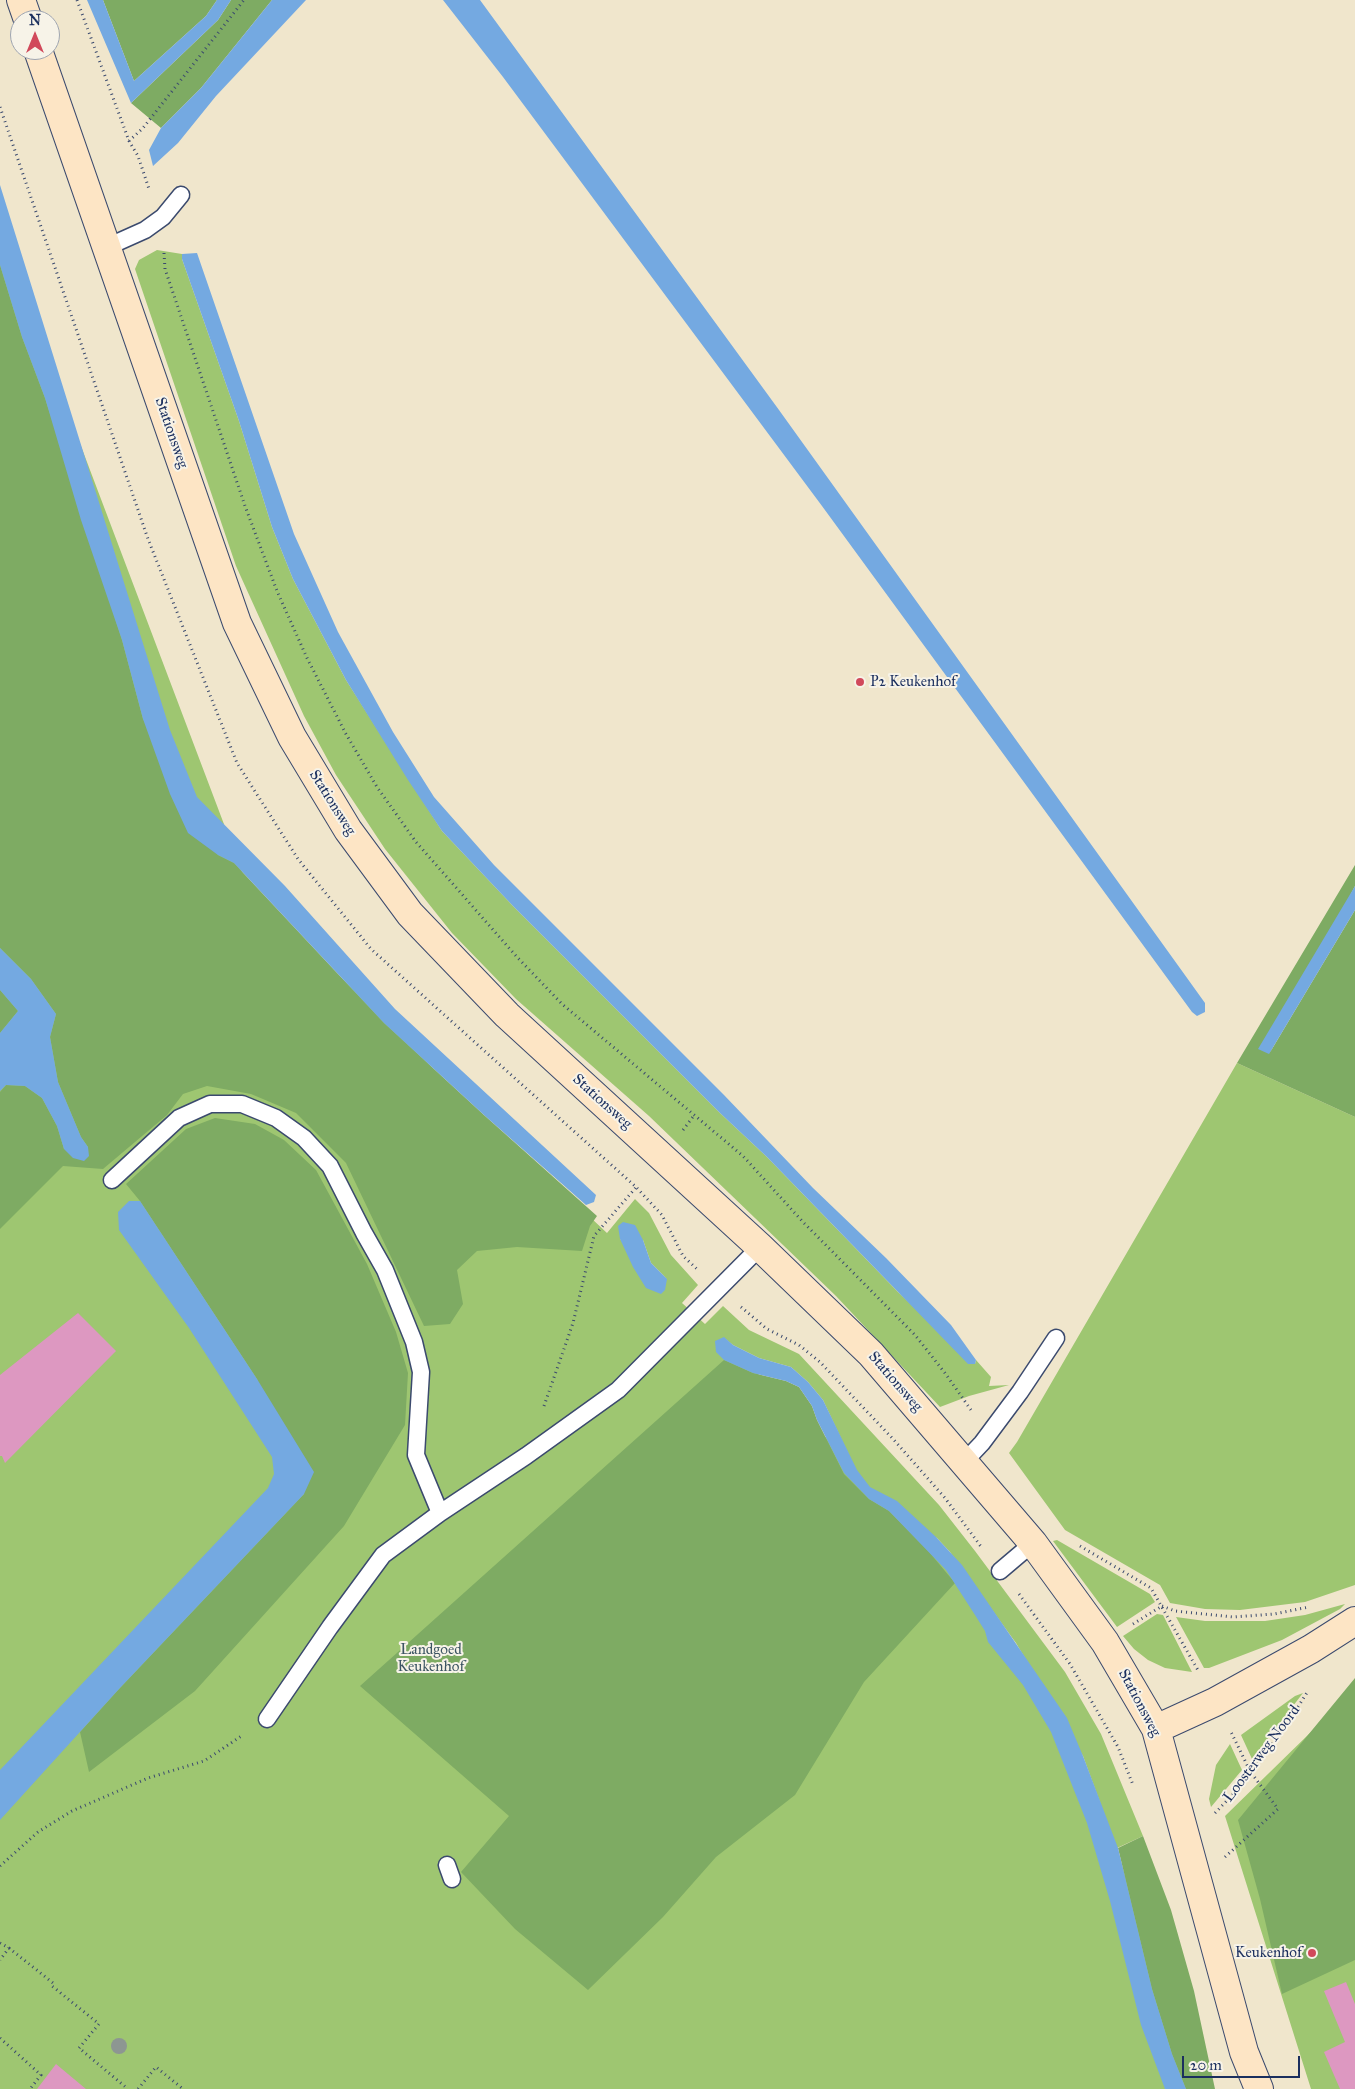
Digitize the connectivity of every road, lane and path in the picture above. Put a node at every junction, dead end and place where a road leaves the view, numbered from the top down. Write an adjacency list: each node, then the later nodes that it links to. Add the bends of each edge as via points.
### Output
1 (77, 0): 4 (path)
2 (244, 0): 4 (path, via 143,128)
3 (41, 60): 7 (main road, Stationsweg)
4 (129, 141): 6 (path, via 138,156 150,192)
5 (181, 195): 6 (lane)
6 (156, 222): 7 (lane); 8 (path, via 163,241 165,269 277,591 346,734 377,787 416,842 562,1004)
7 (106, 247): 9 (main road, Stationsweg, via 237,623 292,737 338,813 410,914 506,1015)
8 (695, 1114): 9 (path); 13 (path, via 743,1156 915,1335)
9 (662, 1157): 11 (main road, Stationsweg); 14 (path, via 594,1236 573,1323)
10 (112, 1180): 16 (lane, via 179,1118 210,1104 242,1104 276,1118 304,1138 330,1166 385,1270 414,1342 421,1372 416,1455)
11 (760, 1246): 14 (lane, via 618,1390); 15 (main road, Stationsweg, via 871,1354)
12 (1056, 1338): 13 (lane)
13 (988, 1434): 15 (lane)
14 (526, 1456): 16 (lane)
15 (964, 1462): 17 (main road, Stationsweg)
16 (440, 1513): 24 (lane, via 383,1555)
17 (1033, 1544): 19 (lane); 25 (main road, Stationsweg, via 1105,1642)
18 (1076, 1544): 20 (path, via 1151,1588 1162,1606 1174,1612 1233,1617)
19 (1000, 1571)
20 (1317, 1606)
21 (1355, 1621): 25 (main road, via 1216,1702)
22 (1070, 1664): 26 (path)
23 (1309, 1690): 27 (path, Loosterweg Noord)
24 (267, 1719): 30 (path, via 204,1761 148,1778 72,1811 38,1832)
25 (1156, 1728): 28 (main road, Stationsweg)
26 (1118, 1747)
27 (1250, 1771): 28 (path, Loosterweg Noord, via 1240,1787); 29 (path, via 1278,1809)
28 (1188, 1844): 39 (main road, Stationsweg, via 1244,2052)
29 (1222, 1859)
30 (0, 1866)
31 (0, 1943): 32 (path)
32 (10, 1948): 33 (path); 36 (path, via 98,2024 79,2048)
33 (0, 1960)
34 (0, 2038): 35 (path, via 41,2075)
35 (30, 2089)
36 (128, 2089)
37 (138, 2089): 38 (path, via 156,2067)
38 (183, 2089)
39 (1259, 2089)

